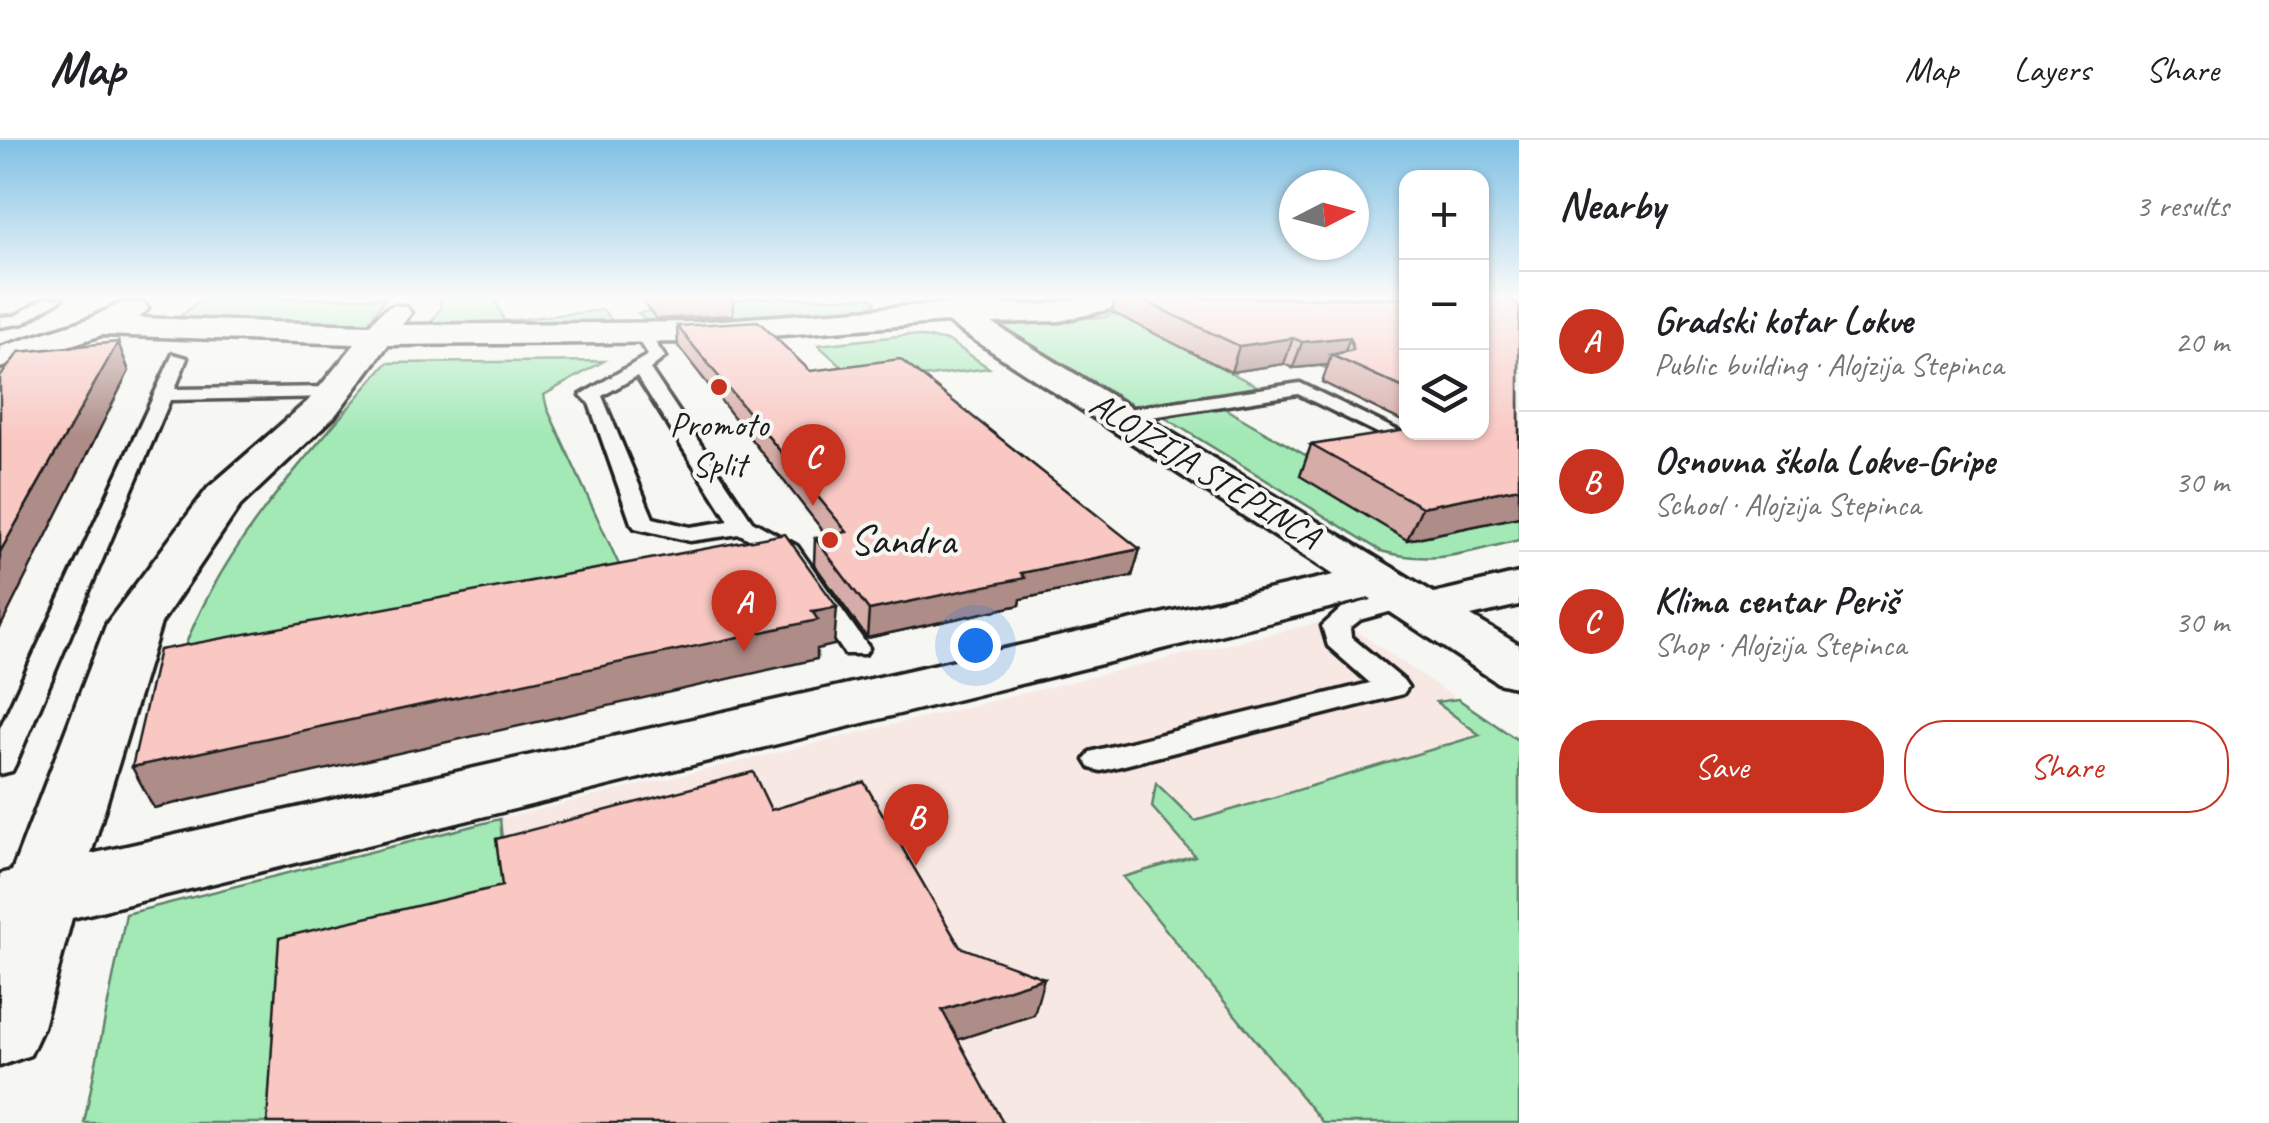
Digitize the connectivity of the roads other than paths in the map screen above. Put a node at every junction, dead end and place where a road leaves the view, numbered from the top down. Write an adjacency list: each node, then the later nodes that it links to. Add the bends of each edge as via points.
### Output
1 (44, 344): 7 (street)
2 (373, 344): 11 (street)
3 (594, 344): 6 (street)
4 (681, 344): 6 (street)
5 (1004, 344): 13 (street, ALOJZIJA STEPINCA)
6 (640, 350): 15 (lane); 15 (lane, via 590,395 643,523 690,534)
7 (0, 358)
8 (179, 358): 12 (lane)
9 (1317, 374): 10 (lane, via 1282,378)
10 (1300, 388): 13 (lane); 14 (lane)
11 (334, 392): 12 (lane); 22 (street, via 224,497 134,623)
12 (163, 395): 21 (lane)
13 (1120, 416): 17 (street, ALOJZIJA STEPINCA)
14 (1399, 435)
15 (744, 526): 18 (lane, via 788,551)
16 (1519, 589): 17 (street)
17 (1405, 596): 19 (street, ALOJZIJA STEPINCA); 20 (lane, via 1336,626 1338,640 1393,686); 22 (street)
18 (855, 648)
19 (1519, 670)
20 (1101, 760)
21 (0, 764)
22 (20, 900): 23 (street)
23 (0, 1027)

